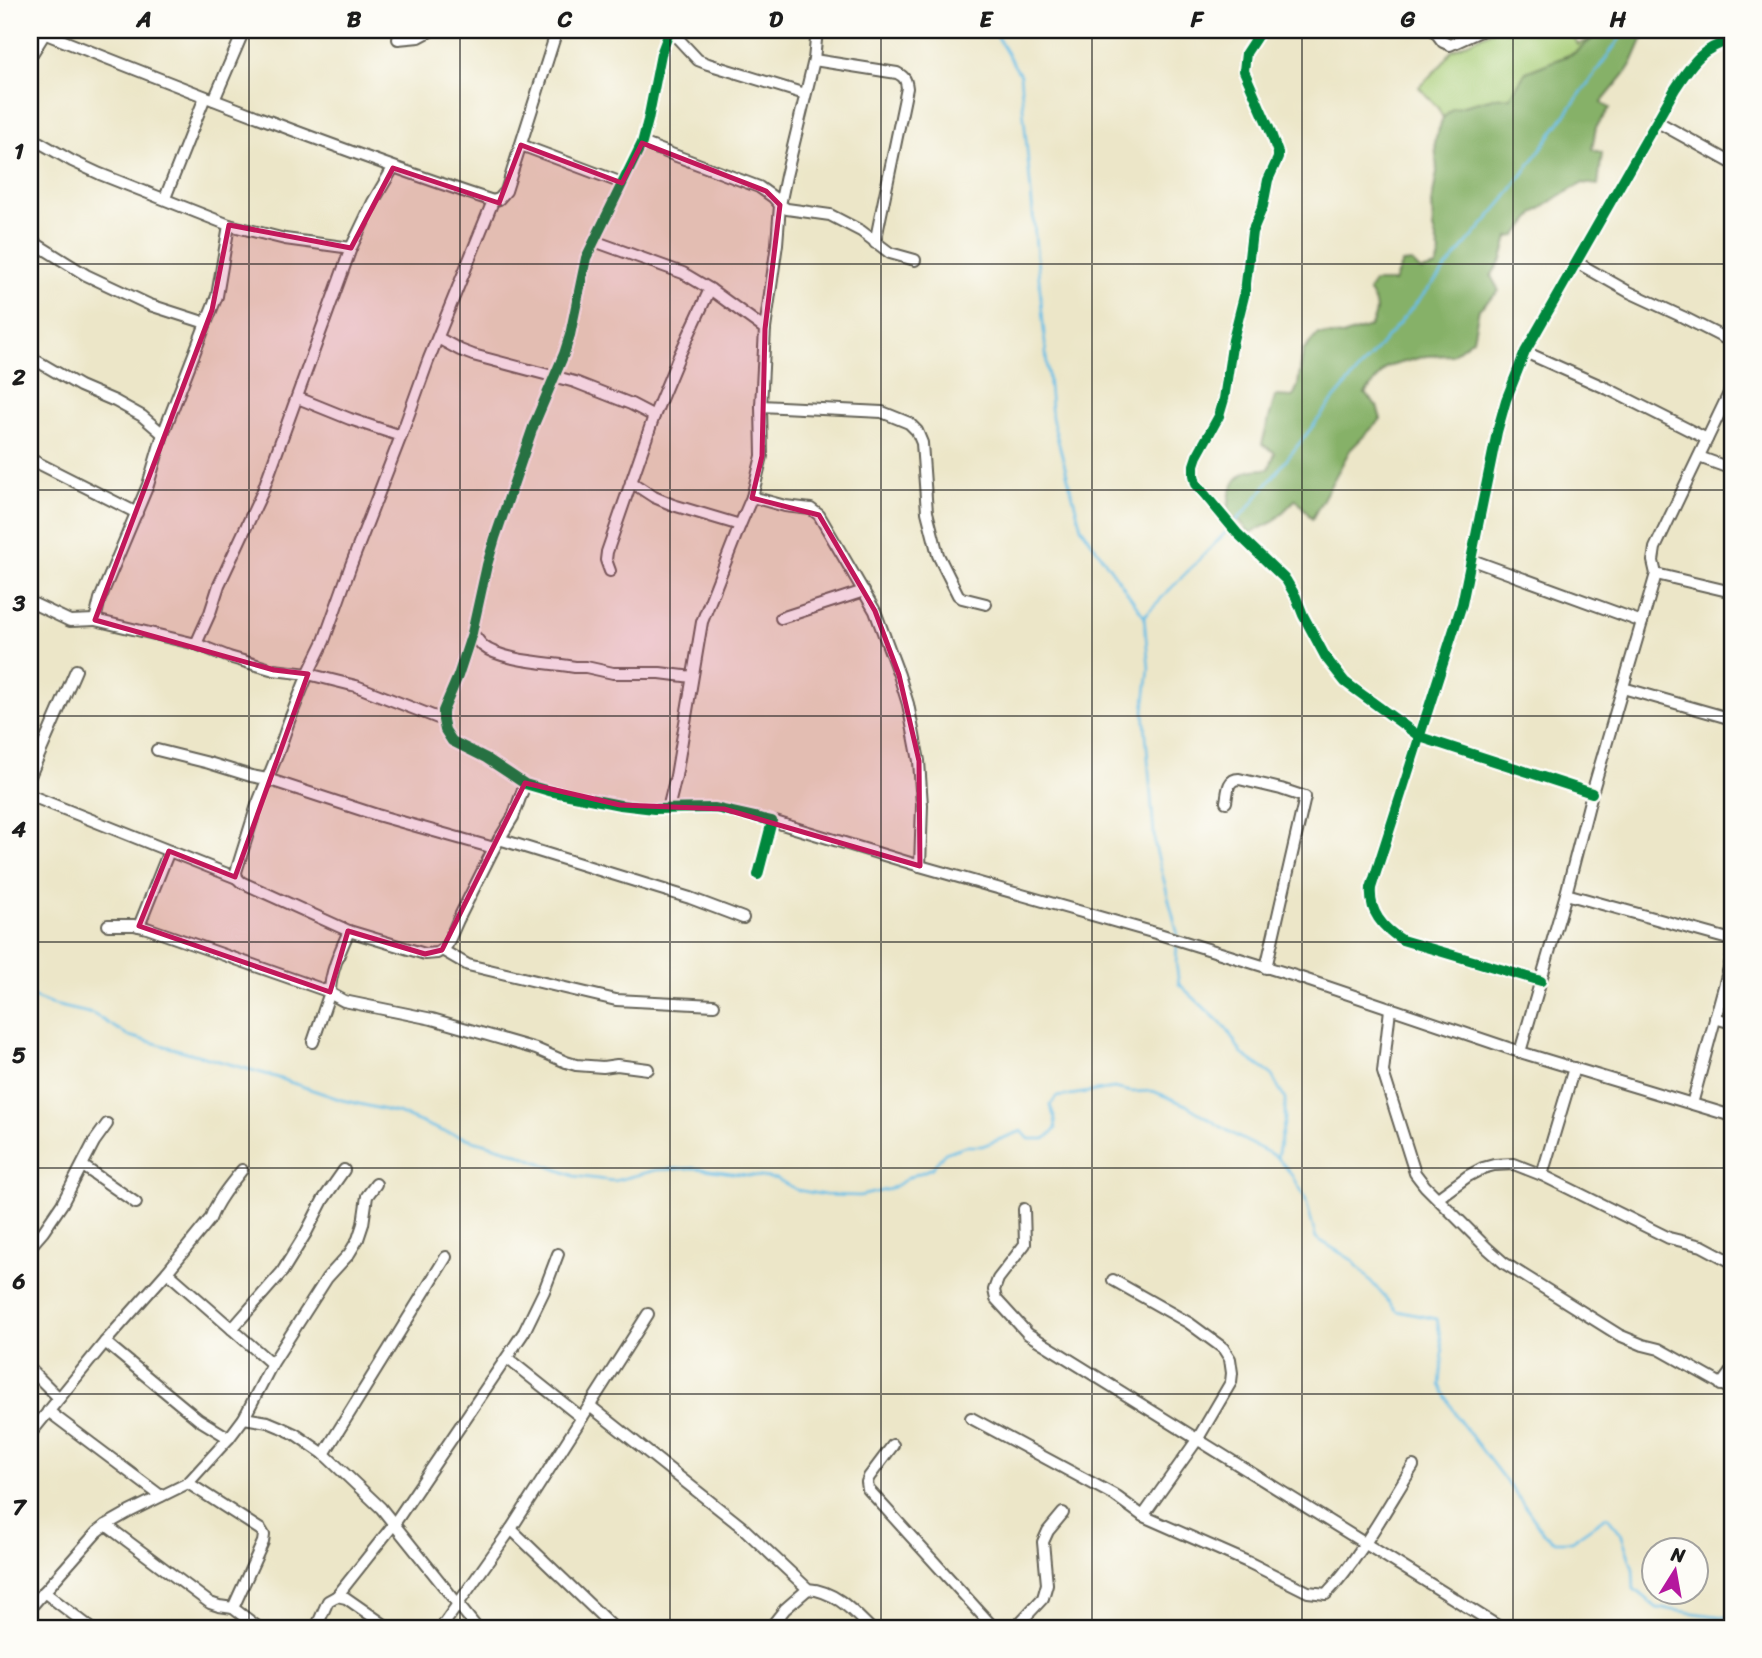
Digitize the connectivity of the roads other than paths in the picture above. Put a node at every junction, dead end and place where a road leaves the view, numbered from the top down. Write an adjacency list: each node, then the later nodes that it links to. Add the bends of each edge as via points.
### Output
1 (244, 30): 15 (street)
2 (432, 30): 10 (street)
3 (557, 30): 19 (street)
4 (670, 30): 14 (street, via 698,60); 18 (street)
5 (817, 30): 13 (street)
6 (1261, 30): 73 (street, via 1246,53 1244,71 1278,158 1251,233 1245,292 1222,407 1197,456 1196,484 1237,533 1286,580 1326,658 1345,682)
7 (1434, 30): 8 (street, via 1450,45)
8 (1483, 30)
9 (40, 31): 12 (street); 15 (street)
10 (398, 39)
11 (1732, 40): 16 (street, via 1697,57)
12 (30, 57)
13 (814, 60): 14 (street); 29 (street, via 897,73 906,81)
14 (805, 94): 25 (street)
15 (209, 99): 21 (street); 23 (street)
16 (1656, 121): 20 (street); 32 (street)
17 (30, 137): 23 (street, via 100,174)
18 (642, 143): 22 (street); 25 (street, via 759,187)
19 (521, 145): 22 (street); 24 (street, via 506,191)
20 (1732, 163)
21 (393, 168): 24 (street); 30 (street)
22 (622, 183): 28 (street)
23 (165, 198): 26 (street)
24 (493, 201): 36 (street)
25 (780, 205): 29 (street, via 830,215); 35 (street)
26 (229, 225): 30 (street); 34 (street, via 217,296)
27 (30, 240): 34 (street, via 86,275 150,305)
28 (594, 241): 33 (street, via 683,273); 40 (street)
29 (875, 243): 31 (street)
30 (351, 248): 42 (street)
31 (915, 260)
32 (1576, 262): 37 (street); 38 (street)
33 (710, 289): 35 (street); 44 (street)
34 (206, 323): 45 (street)
35 (765, 329): 43 (street)
36 (438, 338): 40 (street, via 473,355); 46 (street)
37 (1732, 342)
38 (1525, 352): 47 (street); 55 (street, via 1500,421)
39 (30, 357): 45 (street, via 142,416)
40 (554, 377): 44 (street); 65 (street, via 495,538)
41 (1732, 387): 47 (street)
42 (298, 398): 46 (street); 66 (street)
43 (761, 406): 52 (street, via 762,456); 61 (street, via 882,412 909,423 922,443 927,512 938,555 958,594)
44 (654, 416): 51 (street)
45 (163, 434): 53 (street)
46 (401, 436): 68 (street)
47 (1707, 439): 48 (street)
48 (1699, 457): 50 (street); 57 (street, via 1655,548)
49 (30, 459): 53 (street)
50 (1732, 469)
51 (631, 482): 54 (street, via 673,505); 56 (street, via 607,552)
52 (752, 497): 54 (street); 58 (street, via 811,509 819,515)
53 (136, 513): 63 (street)
54 (740, 525): 69 (street, via 702,622)
55 (1472, 560): 64 (street); 73 (street)
56 (610, 571)
57 (1656, 574): 59 (street); 64 (street)
58 (864, 591): 62 (street); 85 (street, via 908,704 919,761)
59 (1732, 592)
60 (30, 602): 63 (street, via 70,621)
61 (986, 604)
62 (781, 618)
63 (95, 620): 66 (street)
64 (1642, 622): 70 (street)
65 (472, 633): 69 (street, via 484,647 510,657 613,673); 72 (street)
66 (195, 644): 68 (street, via 274,670)
67 (76, 670): 75 (street)
68 (308, 674): 72 (street, via 356,686); 76 (street)
69 (692, 677): 81 (street)
70 (1623, 688): 71 (street); 78 (street)
71 (1732, 719)
72 (443, 720): 77 (street, via 452,741)
73 (1420, 737): 78 (street); 97 (street, via 1371,888 1376,914 1402,940)
74 (157, 750): 76 (street)
75 (30, 776)
76 (267, 779): 83 (street, via 377,816); 87 (street)
77 (525, 783): 81 (street, via 610,803); 83 (street)
78 (1592, 793): 88 (street)
79 (34, 796): 84 (street)
80 (1226, 802): 96 (street, via 1234,779 1305,797)
81 (668, 808): 82 (street, via 715,808)
82 (772, 821): 85 (street); 86 (street)
83 (497, 844): 89 (street, via 690,898); 94 (street)
84 (169, 851): 87 (street); 91 (street)
85 (920, 866): 96 (street)
86 (758, 874)
87 (237, 878): 92 (street)
88 (1566, 894): 93 (street); 97 (street)
89 (743, 918)
90 (108, 925): 91 (street)
91 (139, 926): 98 (street)
92 (349, 931): 94 (street, via 425,954); 98 (street)
93 (1732, 940)
94 (442, 950): 99 (street, via 468,965 616,1000)
95 (1732, 957): 101 (street)
96 (1266, 968): 100 (street)
97 (1541, 981): 104 (street)
98 (330, 992): 103 (street); 106 (street, via 344,1001 432,1019 576,1065)
99 (714, 1004)
100 (1390, 1009): 104 (street); 115 (street, via 1383,1072 1415,1173)
101 (1715, 1018): 102 (street); 107 (street)
102 (1732, 1023)
103 (313, 1042)
104 (1520, 1052): 105 (street)
105 (1574, 1068): 107 (street); 113 (street)
106 (648, 1069)
107 (1692, 1104): 108 (street)
108 (1732, 1116)
109 (107, 1124): 110 (street)
110 (83, 1166): 116 (street); 118 (street)
111 (242, 1170): 122 (street)
112 (344, 1170): 125 (street, via 282,1272)
113 (1542, 1175): 115 (street, via 1514,1164 1494,1165 1468,1176); 121 (street, via 1669,1238 1702,1246)
114 (376, 1184): 128 (street, via 367,1196 358,1239)
115 (1438, 1198): 131 (street, via 1487,1248 1525,1277 1619,1335 1668,1354)
116 (136, 1203)
117 (1024, 1209): 141 (street, via 1025,1244 998,1279 996,1299 1028,1334)
118 (30, 1247)
119 (558, 1254): 127 (street, via 524,1332)
120 (446, 1257): 143 (street)
121 (1732, 1262)
122 (167, 1272): 125 (street); 126 (street)
123 (1113, 1280): 141 (street, via 1189,1323 1230,1359 1231,1382)
124 (648, 1314): 134 (street)
125 (232, 1329): 128 (street)
126 (105, 1342): 133 (street); 140 (street, via 198,1419)
127 (507, 1358): 137 (street); 149 (street)
128 (272, 1364): 136 (street)
129 (30, 1369): 133 (street)
130 (1732, 1370): 131 (street)
131 (1721, 1385): 132 (street)
132 (1732, 1390)
133 (59, 1398): 135 (street)
134 (590, 1406): 137 (street); 153 (street, via 742,1527)
135 (48, 1411): 139 (street); 146 (street)
136 (244, 1418): 140 (street); 143 (street, via 280,1427)
137 (582, 1418): 151 (street)
138 (971, 1418): 148 (street, via 1114,1495)
139 (30, 1434)
140 (229, 1438): 145 (street)
141 (1197, 1440): 148 (street); 152 (street)
142 (893, 1445): 168 (street, via 869,1477 868,1489)
143 (324, 1454): 149 (street)
144 (1413, 1466): 152 (street)
145 (188, 1483): 146 (street); 158 (street, via 264,1535)
146 (160, 1496): 150 (street)
147 (1063, 1513): 169 (street, via 1043,1542 1047,1584 1043,1598)
148 (1143, 1516): 152 (street, via 1308,1592 1326,1594)
149 (394, 1524): 155 (street); 156 (street)
150 (106, 1525): 154 (street); 158 (street, via 210,1603)
151 (511, 1530): 156 (street); 165 (street)
152 (1364, 1543): 170 (street)
153 (808, 1589): 166 (street); 167 (street, via 830,1594)
154 (44, 1592): 157 (street); 159 (street)
155 (337, 1596): 161 (street, via 328,1601); 162 (street)
156 (458, 1605): 163 (street); 164 (street)
157 (30, 1608)
158 (233, 1608): 160 (street)
159 (91, 1628)
160 (259, 1628)
161 (316, 1628)
162 (388, 1628)
163 (441, 1628)
164 (477, 1628)
165 (614, 1628)
166 (769, 1628)
167 (870, 1628)
168 (995, 1628)
169 (1015, 1628)
170 (1501, 1628)

